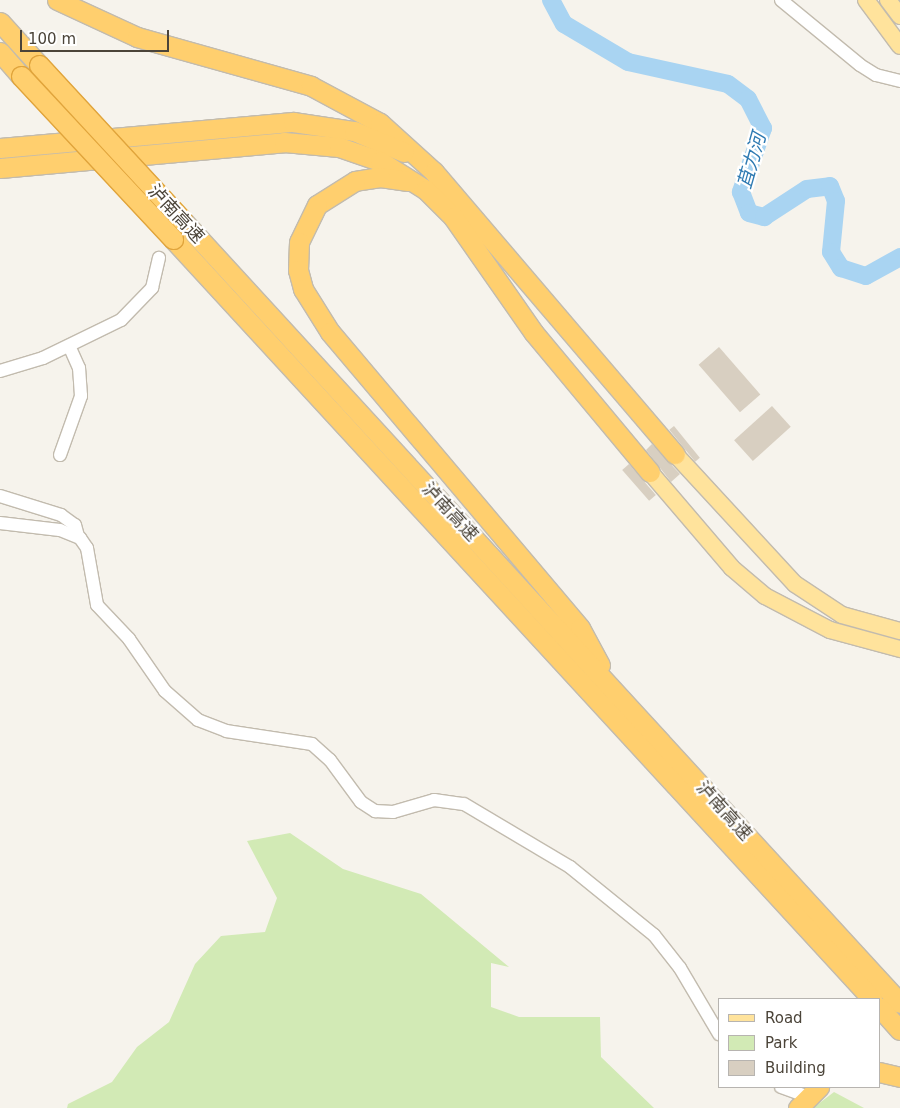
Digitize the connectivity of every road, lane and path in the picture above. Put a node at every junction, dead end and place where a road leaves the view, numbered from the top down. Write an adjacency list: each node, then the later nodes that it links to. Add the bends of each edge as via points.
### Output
1 (57, 0): 12 (highway, via 137,37 282,76 337,98 380,123)
2 (781, 0): 9 (street, via 860,65 876,75)
3 (866, 0): 7 (main road)
4 (888, 0): 5 (main road)
5 (900, 16)
6 (0, 22): 25 (highway, 泸南高速, bridge)
7 (900, 46)
8 (0, 52): 26 (highway, 泸南高速, bridge)
9 (900, 81)
10 (0, 148): 12 (highway, via 293,122 365,134)
11 (0, 168): 13 (highway, via 301,142 369,156)
12 (434, 172): 17 (highway)
13 (423, 188): 19 (highway, via 453,217 534,333); 25 (highway, via 398,179 371,177 328,195 312,211 300,236 297,259 303,289 330,332 580,628)
14 (159, 258): 15 (street, via 155,281 142,301 110,326)
15 (69, 346): 16 (street); 18 (street, via 79,368 81,396)
16 (0, 371)
17 (675, 454): 23 (main road, via 795,584 832,610 876,627)
18 (60, 455)
19 (650, 472): 24 (main road, via 732,568 765,596 812,623 872,644)
20 (0, 496): 22 (street, via 62,515 75,525)
21 (0, 523): 22 (street)
22 (78, 536): 30 (street, via 87,548 97,605 130,639 164,691 190,714 226,731 312,744 330,760 361,802 375,810 452,801 477,810 536,844 600,889 654,935 680,968)
23 (900, 631)
24 (900, 649)
25 (613, 689): 27 (highway, 泸南高速)
26 (869, 996)
27 (900, 1003)
28 (880, 1008): 29 (highway)
29 (900, 1030)
30 (718, 1032)
31 (880, 1072): 32 (highway)
32 (900, 1077)
33 (784, 1088): 34 (street)
34 (808, 1097)

